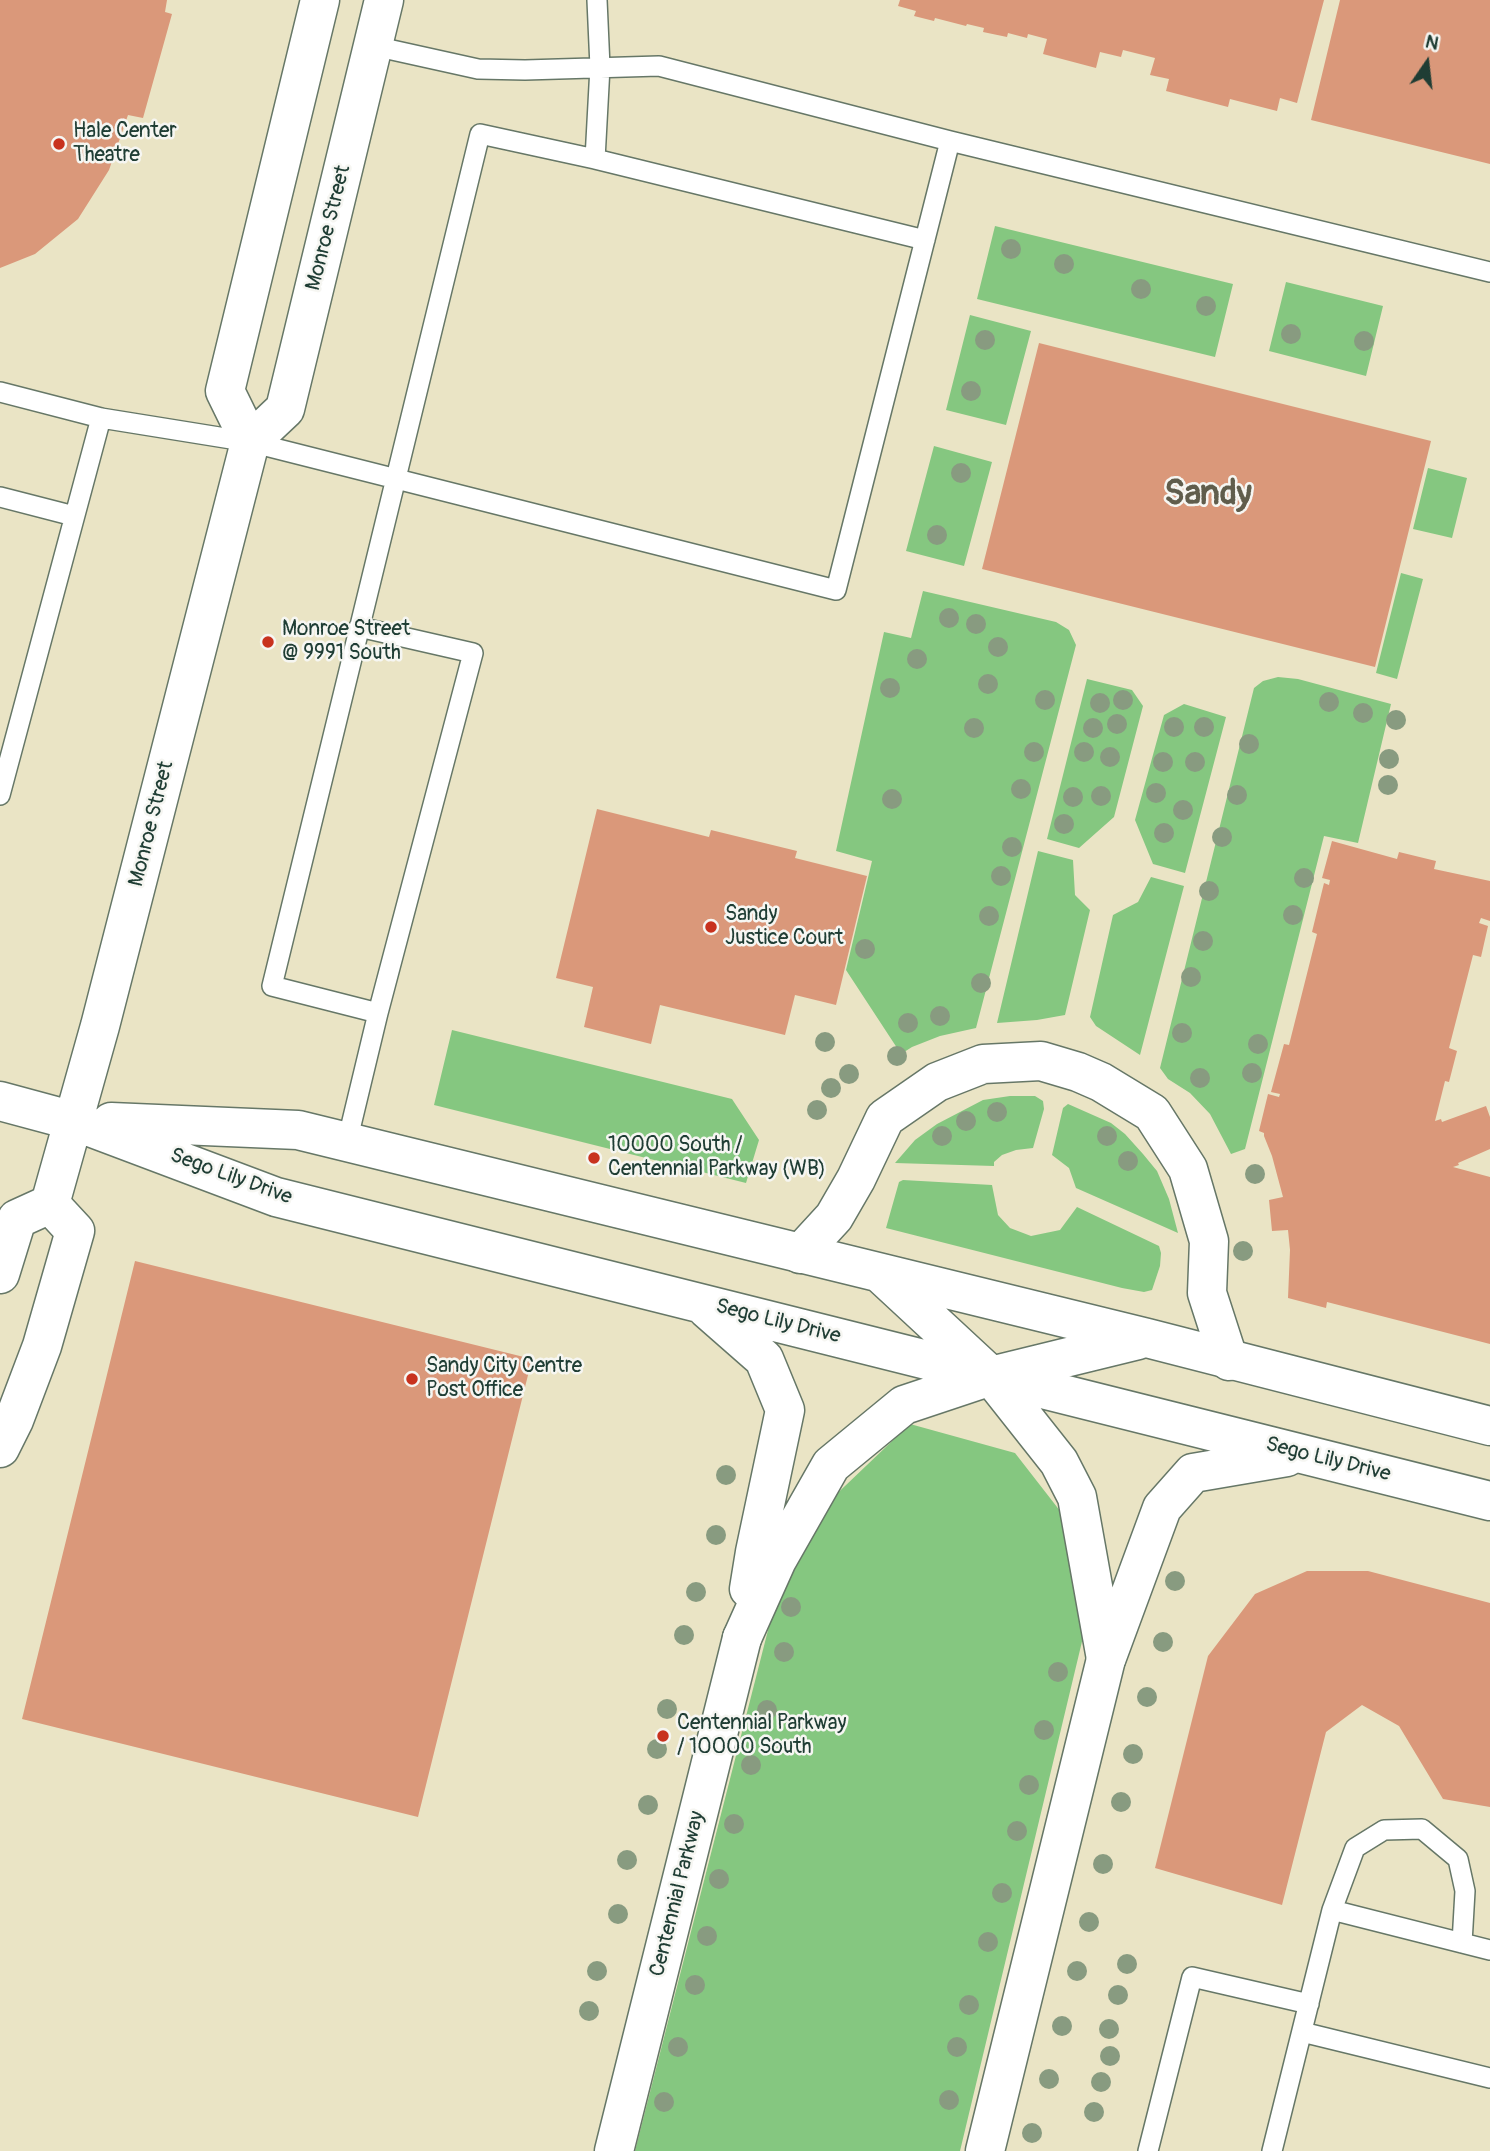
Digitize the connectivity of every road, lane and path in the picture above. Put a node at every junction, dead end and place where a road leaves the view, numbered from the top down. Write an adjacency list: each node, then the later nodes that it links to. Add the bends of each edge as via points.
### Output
1 (320, 0): 12 (main road, via 225,391)
2 (384, 0): 4 (main road, Monroe Street)
3 (597, 0): 5 (lane)
4 (374, 46): 5 (lane, via 478,69); 12 (main road, Monroe Street, via 285,409)
5 (600, 67): 6 (lane, via 659,66); 7 (lane)
6 (950, 141): 8 (lane); 9 (lane)
7 (595, 159): 8 (lane); 13 (lane, via 480,134)
8 (925, 240): 13 (lane, via 836,590)
9 (1490, 272)
10 (0, 392): 11 (lane)
11 (101, 418): 12 (lane); 15 (lane)
12 (250, 442): 13 (lane); 20 (main road, Monroe Street)
13 (395, 479): 16 (lane)
14 (0, 498): 15 (lane)
15 (74, 516): 17 (lane)
16 (359, 627): 18 (lane, via 272,986); 18 (lane, via 473,653)
17 (0, 795)
18 (377, 1013): 21 (lane)
19 (0, 1101): 20 (main road, Sego Lily Drive)
20 (74, 1121): 21 (main road, Sego Lily Drive, via 298,1130); 22 (main road, Monroe Street); 26 (main road, Sego Lily Drive, via 276,1197)
21 (347, 1142): 23 (main road, Sego Lily Drive)
22 (50, 1204): 25 (main road, via 17,1219); 31 (main road, via 75,1231 42,1346)
23 (800, 1254): 24 (main road, Sego Lily Drive); 28 (main road, via 834,1217 885,1118 937,1082 983,1064 1041,1061 1078,1072 1152,1112 1188,1169 1209,1241 1207,1293)
24 (879, 1273): 27 (main road, Sego Lily Drive); 29 (main road)
25 (0, 1274)
26 (700, 1303): 29 (main road, Sego Lily Drive); 34 (main road, via 764,1359 785,1410)
27 (1147, 1338): 28 (main road, Sego Lily Drive); 29 (main road)
28 (1230, 1361): 30 (main road, Sego Lily Drive)
29 (991, 1376): 32 (main road, Sego Lily Drive); 34 (main road, via 904,1405 831,1465 777,1560); 35 (main road, via 1059,1462 1077,1497)
30 (1490, 1426)
31 (0, 1448)
32 (1302, 1454): 33 (main road, Sego Lily Drive); 35 (main road, via 1193,1473 1162,1508)
33 (1490, 1501)
34 (742, 1638): 42 (main road, Centennial Parkway)
35 (1106, 1659): 43 (main road)
36 (1332, 1910): 37 (lane); 37 (lane, via 1355,1848 1384,1830 1422,1829 1458,1859 1465,1891); 39 (lane)
37 (1462, 1943): 38 (lane)
38 (1490, 1950)
39 (1309, 2004): 40 (lane); 44 (lane, via 1192,1978)
40 (1302, 2032): 41 (lane); 45 (lane)
41 (1490, 2078)
42 (614, 2151)
43 (985, 2151)
44 (1148, 2151)
45 (1274, 2151)

